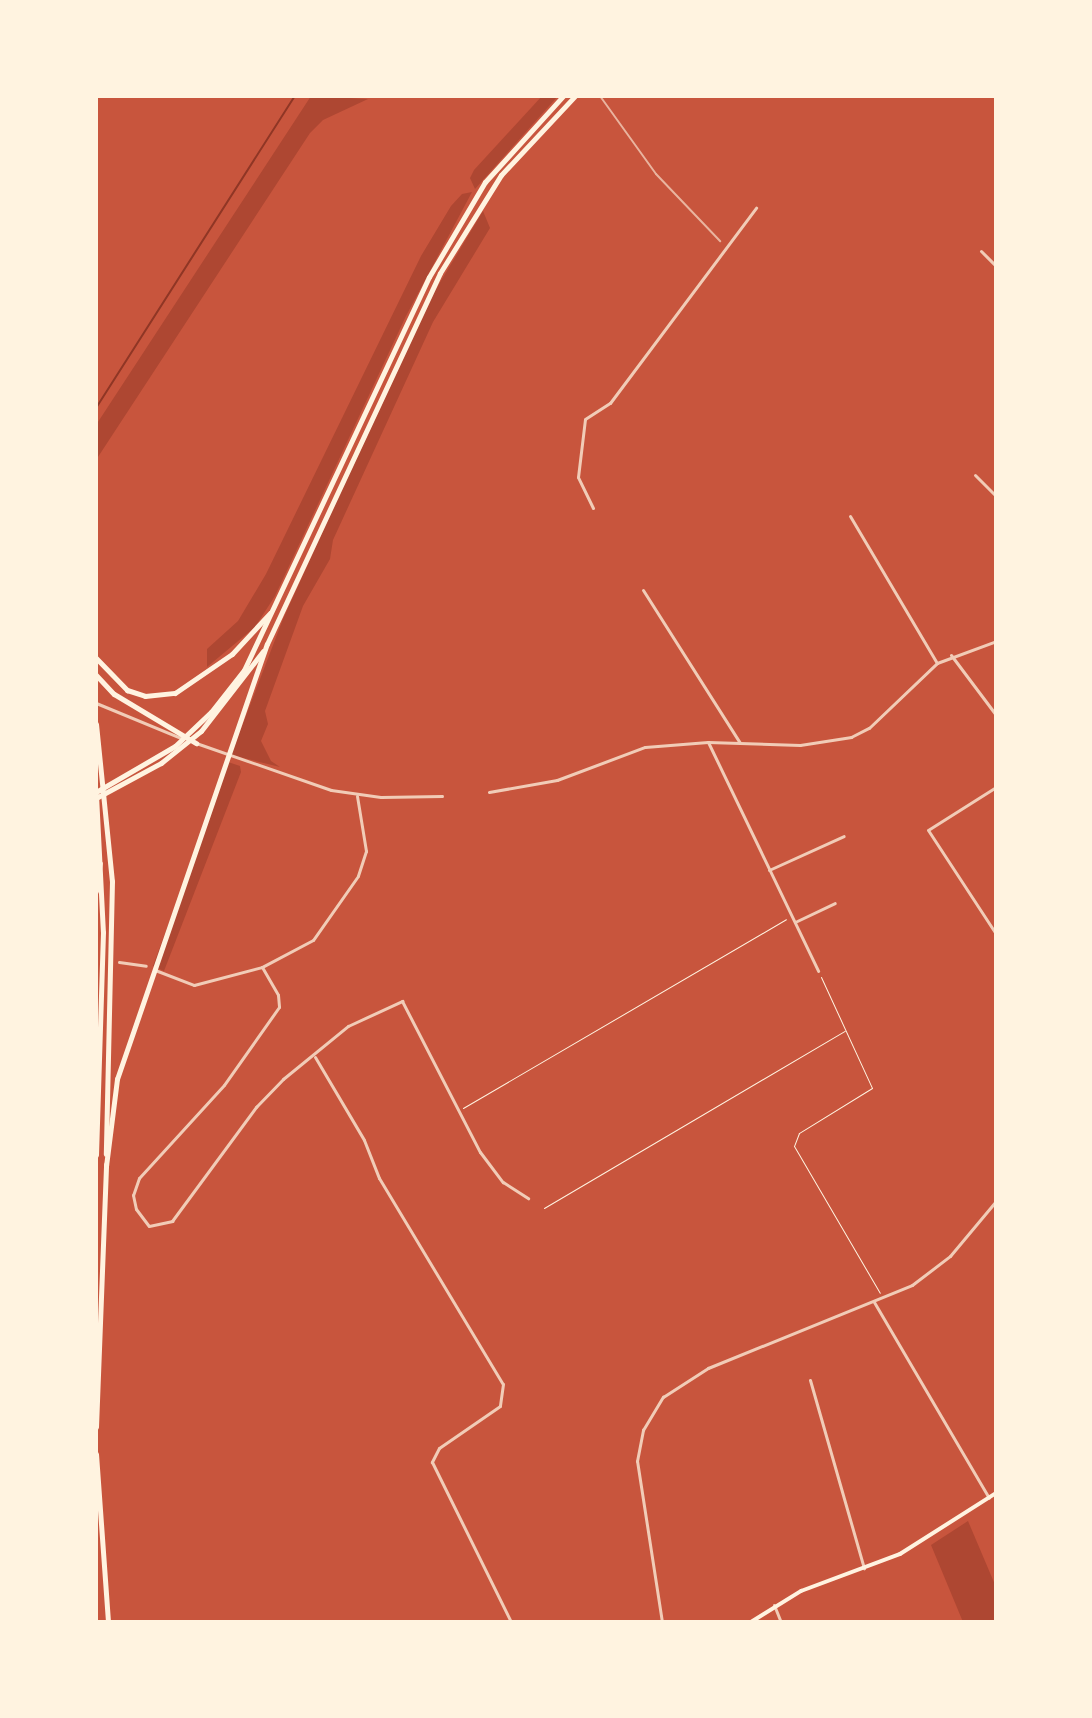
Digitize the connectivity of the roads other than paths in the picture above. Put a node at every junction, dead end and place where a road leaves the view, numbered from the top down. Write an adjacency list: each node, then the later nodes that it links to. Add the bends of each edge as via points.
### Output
1 (563, 96): 11 (highway, via 480,190 429,277)
2 (575, 96): 13 (highway, via 485,197 471,221 393,370)
3 (756, 208): 8 (street, via 610,403 585,419 578,477)
4 (981, 251): 5 (street)
5 (996, 266)
6 (975, 475): 7 (street)
7 (996, 496)
8 (593, 508)
9 (850, 516): 16 (street)
10 (643, 590): 24 (street)
11 (273, 609): 15 (highway, via 217,666 175,693 145,696 111,679); 18 (highway)
12 (996, 641): 14 (street)
13 (267, 644): 18 (highway); 44 (highway, via 117,1079)
14 (951, 655): 16 (street); 20 (street)
15 (96, 658)
16 (937, 663): 24 (street, via 869,728 851,737 800,745)
17 (96, 675): 23 (highway, via 114,694)
18 (234, 689): 27 (highway, via 180,749)
19 (96, 703): 23 (street)
20 (996, 715)
21 (96, 725): 44 (highway, via 112,881)
22 (708, 742): 24 (street); 26 (street, via 645,747 557,780); 32 (street)
23 (196, 743): 28 (street, via 285,777)
24 (740, 743)
25 (996, 787): 36 (street, via 928,830)
26 (489, 792)
27 (96, 795): 31 (highway)
28 (357, 796): 29 (street); 39 (street, via 366,851 358,876 304,947)
29 (442, 796)
30 (844, 836): 32 (street)
31 (102, 846): 33 (highway); 43 (highway)
32 (769, 870): 35 (street)
33 (96, 891)
34 (835, 903): 35 (street)
35 (795, 922): 41 (street)
36 (996, 934)
37 (119, 962): 38 (street)
38 (146, 966)
39 (262, 967): 40 (street, via 194,985); 42 (street, via 280,1003 224,1085 139,1178 134,1202 149,1226 172,1221 256,1107 293,1070)
40 (154, 969)
41 (818, 971)
42 (315, 1057): 45 (street, via 348,1026 406,1001 486,1163); 56 (street, via 364,1140 379,1178 503,1384 500,1406 439,1448 432,1462)
43 (96, 1155)
44 (106, 1166): 49 (highway)
45 (528, 1198)
46 (996, 1201): 47 (street, via 950,1256 912,1285)
47 (874, 1302): 52 (street); 57 (street, via 708,1368 672,1389 655,1407 637,1461)
48 (810, 1380): 53 (street)
49 (96, 1427)
50 (96, 1454): 55 (highway)
51 (996, 1493): 52 (main road)
52 (989, 1498): 53 (main road, via 900,1554)
53 (864, 1568): 54 (main road)
54 (774, 1605): 58 (main road); 59 (street)
55 (108, 1622)
56 (511, 1622)
57 (662, 1622)
58 (751, 1622)
59 (781, 1622)

